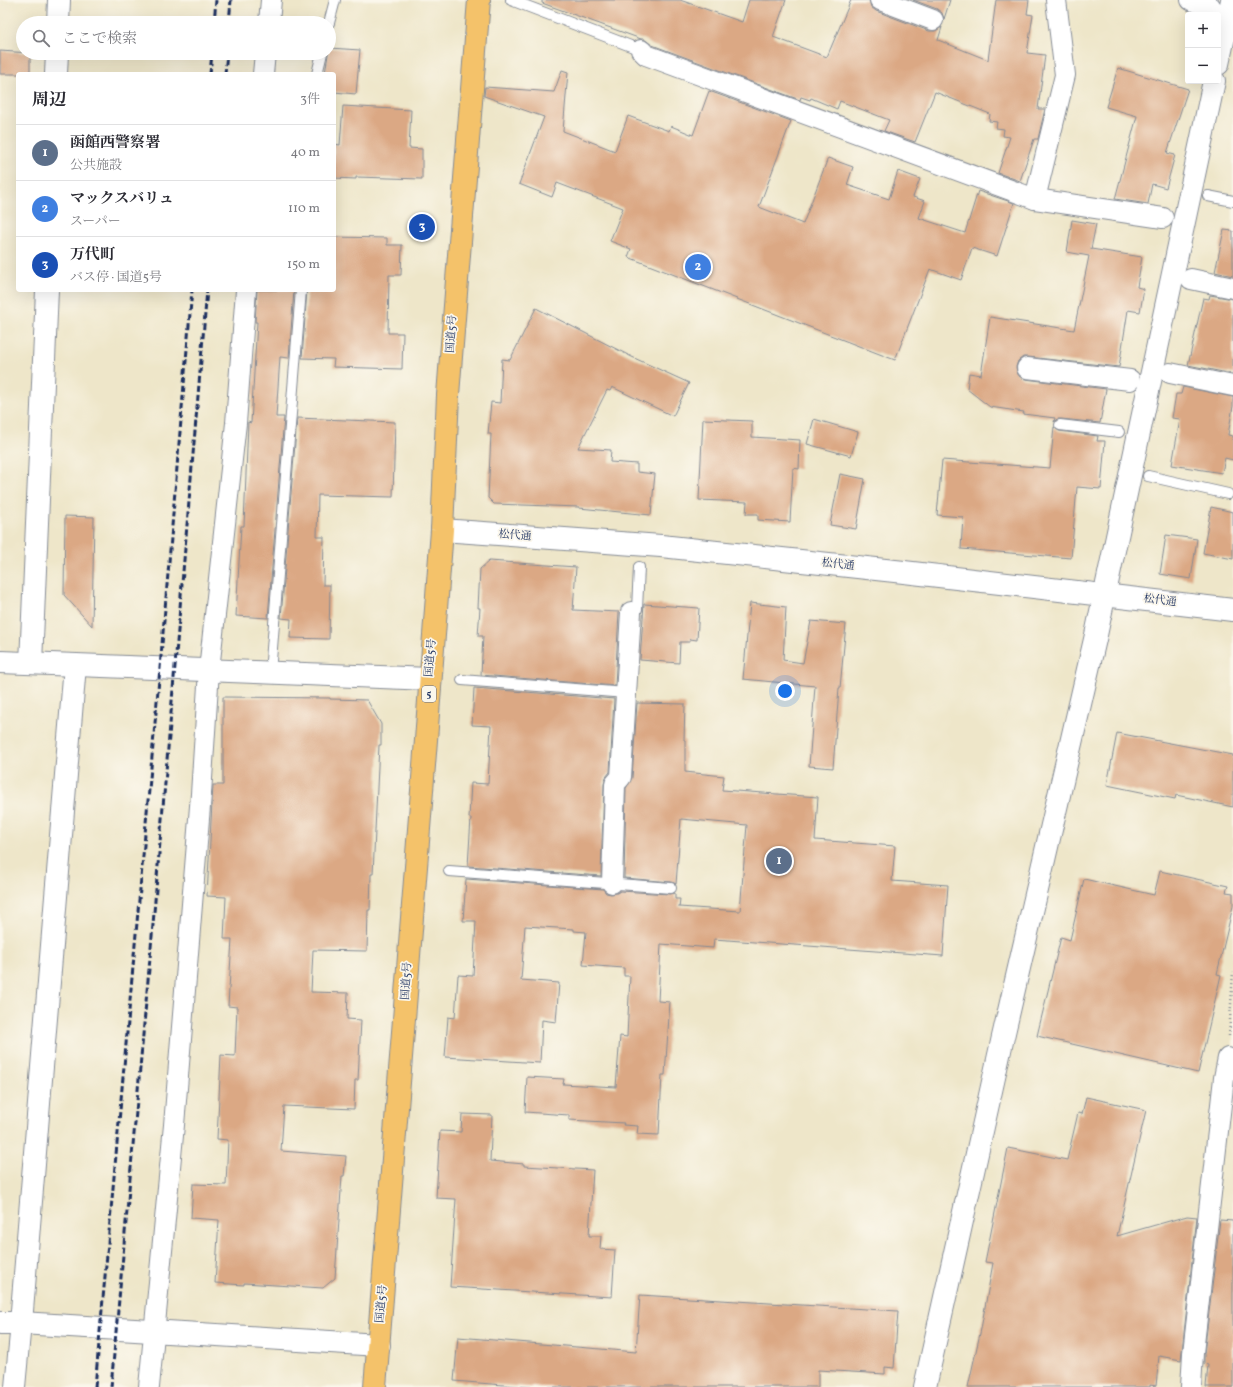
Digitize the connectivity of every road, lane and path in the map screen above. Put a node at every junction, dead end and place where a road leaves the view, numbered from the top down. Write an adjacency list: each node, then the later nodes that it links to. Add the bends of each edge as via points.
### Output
1 (59, 0): 11 (street)
2 (271, 0): 12 (street)
3 (335, 0): 13 (lane)
4 (479, 0): 41 (highway, 国道5号 / 5, via 448,395)
5 (511, 0): 15 (lane)
6 (880, 0): 14 (street)
7 (1056, 0): 25 (street, via 1065,75)
8 (1191, 0): 10 (street)
9 (1232, 0): 16 (street)
10 (1211, 7)
11 (58, 16)
12 (269, 16)
13 (331, 16)
14 (933, 20)
15 (642, 50): 25 (street, via 646,55)
16 (1221, 50)
17 (57, 60): 20 (street)
18 (264, 60): 21 (street)
19 (321, 60): 22 (lane)
20 (56, 72)
21 (263, 72)
22 (318, 72)
23 (1213, 84): 43 (street)
24 (1208, 196): 26 (lane)
25 (1035, 199): 27 (street)
26 (1233, 201)
27 (1163, 218)
28 (1191, 279): 29 (street)
29 (1233, 288)
30 (47, 292): 47 (street)
31 (246, 292): 49 (street, via 236,423)
32 (301, 292): 50 (lane)
33 (1026, 368): 35 (street)
34 (1170, 373): 36 (street)
35 (1130, 380)
36 (1233, 386)
37 (1060, 425): 38 (lane)
38 (1119, 432)
39 (1148, 476): 40 (lane)
40 (1228, 494)
41 (442, 530): 43 (street, 松代通, via 653,546); 51 (highway, 国道5号 / 5)
42 (638, 567): 45 (lane, via 636,609)
43 (1104, 595): 44 (street, 松代通); 65 (street)
44 (1233, 610)
45 (631, 612): 53 (street)
46 (0, 662): 47 (street)
47 (31, 663): 48 (street)
48 (75, 665): 49 (street); 59 (street)
49 (209, 670): 50 (street); 60 (street, via 176,1109)
50 (270, 673): 51 (street)
51 (430, 679): 61 (highway, 国道5号 / 5)
52 (462, 680): 53 (lane)
53 (626, 693): 55 (street, via 621,776 615,784)
54 (449, 871): 55 (lane)
55 (612, 883): 56 (lane)
56 (671, 888)
57 (1233, 972): 58 (path)
58 (1228, 1058): 66 (street)
59 (10, 1323): 60 (street); 62 (street)
60 (155, 1332): 61 (street); 63 (street)
61 (379, 1345): 64 (highway, 国道5号 / 5)
62 (15, 1387)
63 (149, 1387)
64 (375, 1387)
65 (925, 1387)
66 (1191, 1387)

